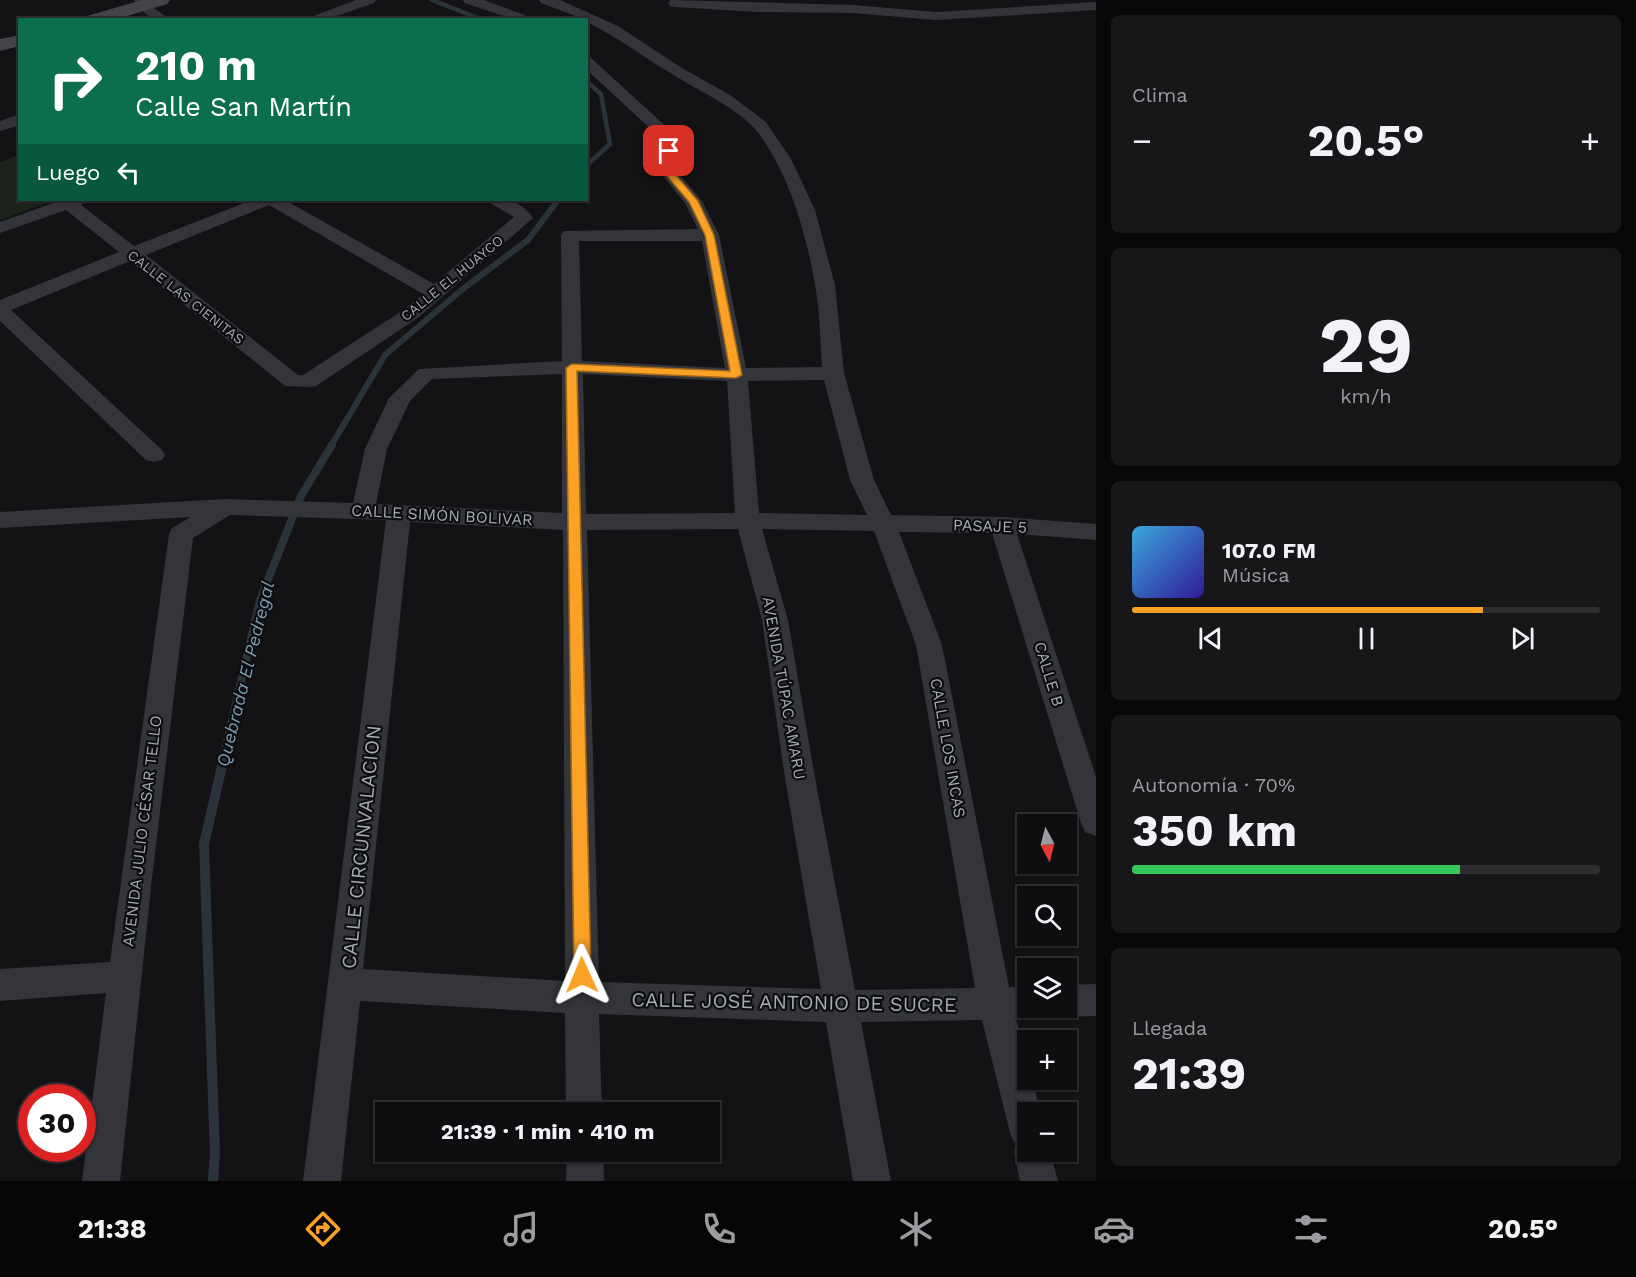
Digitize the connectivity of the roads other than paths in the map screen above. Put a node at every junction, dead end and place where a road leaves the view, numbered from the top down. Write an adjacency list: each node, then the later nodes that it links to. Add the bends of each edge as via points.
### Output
1 (369, 0): 7 (street)
2 (470, 0): 12 (street)
3 (546, 0): 28 (street, CALLE LOS INCAS, via 613,29 760,125 783,159 806,210 825,285)
4 (149, 1): 8 (street); 9 (street, via 150,12)
5 (675, 3): 6 (street, via 936,16)
6 (1096, 6)
7 (334, 11): 10 (street); 11 (street)
8 (99, 18)
9 (160, 18)
10 (315, 18)
11 (348, 18)
12 (525, 18)
13 (18, 40): 14 (street)
14 (0, 45)
15 (588, 64): 23 (street, AVENIDA TÚPAC AMARU, via 663,131 672,176 693,201)
16 (18, 120): 17 (street)
17 (0, 126)
18 (73, 201): 22 (street); 24 (street, CALLE LAS CIENITAS)
19 (264, 201): 24 (street)
20 (275, 201): 25 (street)
21 (500, 201): 25 (street, CALLE EL HUAYCO, via 524,218)
22 (0, 228)
23 (710, 235): 27 (street, via 570,235); 29 (street, AVENIDA TÚPAC AMARU)
24 (131, 254): 26 (street); 30 (street, CALLE LAS CIENITAS, via 293,381)
25 (435, 293): 30 (street, CALLE EL HUAYCO, via 412,313)
26 (0, 308): 31 (street)
27 (572, 368): 29 (street); 33 (street, via 426,373 400,398 376,449); 37 (street)
28 (833, 373): 29 (street); 38 (street, CALLE LOS INCAS, via 862,480)
29 (736, 375): 36 (street, AVENIDA TÚPAC AMARU)
30 (308, 381)
31 (154, 455)
32 (225, 507): 33 (street, CALLE SIMÓN BOLIVAR); 35 (street, CALLE SIMÓN BOLIVAR); 42 (street, AVENIDA JULIO CÉSAR TELLO, via 181,534)
33 (363, 511): 34 (street, CALLE SIMÓN BOLIVAR)
34 (399, 512): 37 (street, CALLE SIMÓN BOLIVAR); 43 (street, CALLE CIRCUNVALACION)
35 (0, 520)
36 (748, 521): 37 (street, CALLE SIMÓN BOLIVAR); 38 (street, CALLE SIMÓN BOLIVAR); 49 (street, AVENIDA TÚPAC AMARU, via 775,620)
37 (575, 522): 45 (street)
38 (884, 525): 39 (street, PASAJE 5); 48 (street, CALLE LOS INCAS, via 929,645)
39 (1002, 525): 40 (street, PASAJE 5); 41 (street, CALLE B)
40 (1096, 532)
41 (1096, 822)
42 (125, 976): 44 (street); 54 (street, AVENIDA JULIO CÉSAR TELLO)
43 (345, 984): 45 (street, CALLE JOSÉ ANTONIO DE SUCRE); 55 (street, CALLE CIRCUNVALACION)
44 (0, 985)
45 (583, 998): 49 (street, CALLE JOSÉ ANTONIO DE SUCRE); 50 (street)
46 (1096, 1000): 47 (street)
47 (1077, 1001)
48 (1011, 1003): 49 (street, CALLE JOSÉ ANTONIO DE SUCRE); 51 (street, CALLE LOS INCAS)
49 (842, 1007): 57 (street, AVENIDA TÚPAC AMARU)
50 (584, 1102)
51 (1024, 1102)
52 (585, 1162): 56 (street)
53 (1034, 1162): 58 (street)
54 (101, 1181)
55 (322, 1181)
56 (585, 1181)
57 (872, 1181)
58 (1039, 1181)

